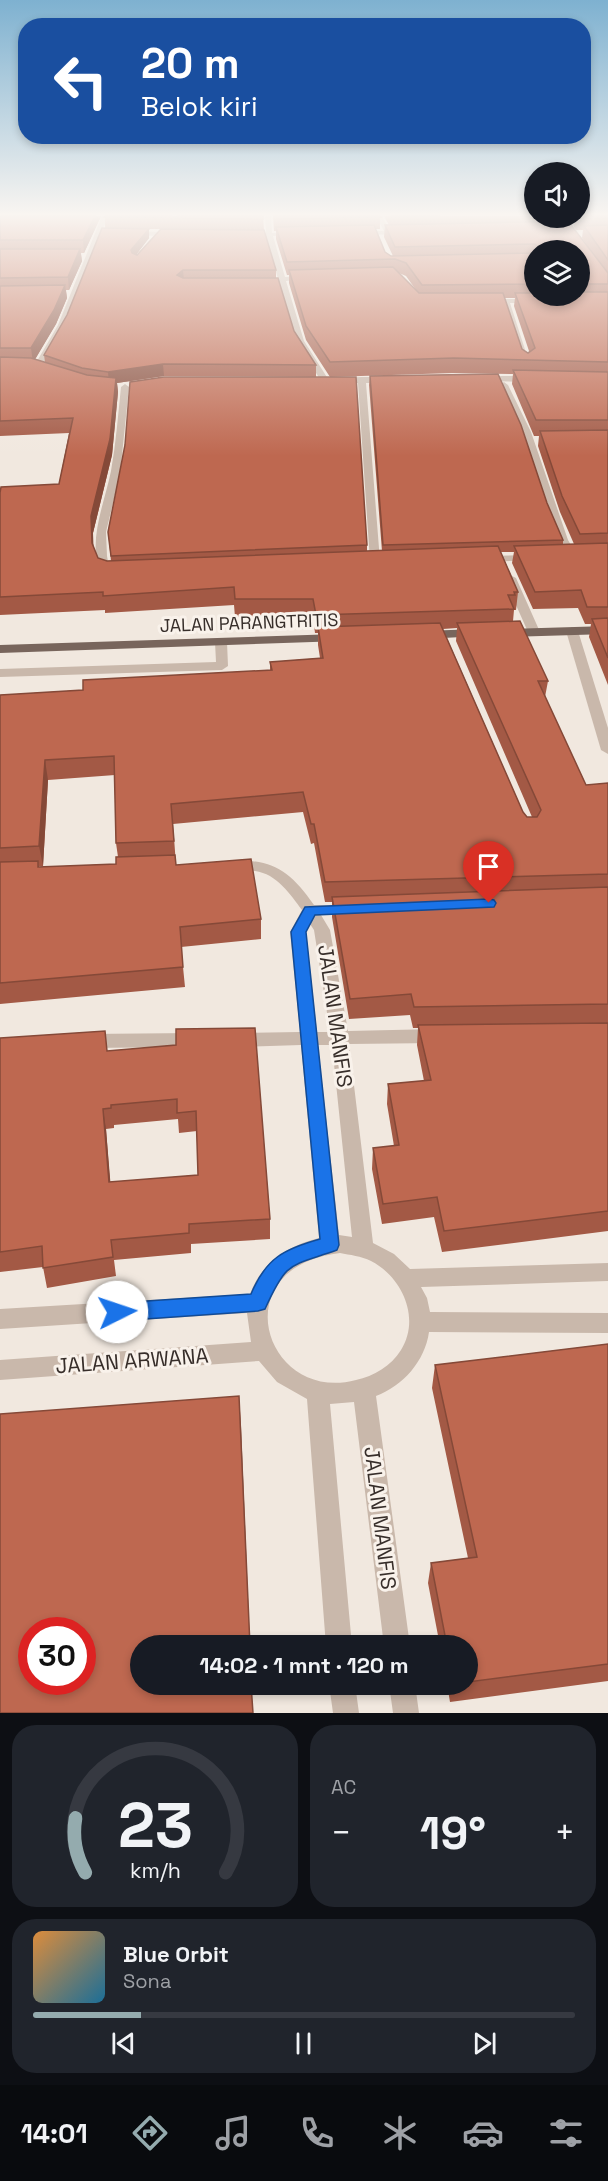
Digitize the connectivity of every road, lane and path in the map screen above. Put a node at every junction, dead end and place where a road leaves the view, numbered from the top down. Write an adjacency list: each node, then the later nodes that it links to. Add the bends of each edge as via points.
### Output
1 (72, 296): 7 (street, via 62,325 32,368)
2 (288, 296): 14 (street, via 300,341)
3 (506, 301): 4 (street); 5 (street); 6 (street)
4 (524, 301)
5 (473, 302)
6 (527, 363)
7 (48, 372)
8 (473, 379): 9 (street)
9 (502, 379): 12 (street); 16 (street)
10 (362, 380): 11 (street); 14 (street); 20 (street)
11 (396, 380)
12 (545, 380)
13 (314, 382): 14 (street)
14 (326, 382)
15 (125, 387): 21 (street, via 114,477 99,545 105,571)
16 (530, 441): 17 (street); 18 (street, via 567,557)
17 (541, 441)
18 (502, 558): 19 (street); 23 (street)
19 (478, 559)
20 (375, 561)
21 (127, 573)
22 (608, 630): 24 (main road)
23 (534, 632): 24 (main road); 25 (main road)
24 (572, 632): 32 (street)
25 (444, 634): 26 (main road); 29 (street)
26 (409, 635)
27 (350, 638): 28 (main road, JALAN PARANGTRITIS)
28 (220, 642): 30 (main road, JALAN PARANGTRITIS); 31 (street, via 222,666)
29 (451, 648)
30 (0, 649)
31 (0, 674)
32 (608, 750)
33 (217, 866): 35 (street, via 265,867 279,872)
34 (368, 908): 35 (street)
35 (310, 910): 37 (street, JALAN MANFIS, via 322,930); 38 (street, JALAN MANFIS, via 298,932)
36 (457, 1036): 37 (street)
37 (340, 1038): 38 (street); 41 (street, JALAN MANFIS)
38 (310, 1039): 39 (street); 40 (street, JALAN MANFIS)
39 (71, 1042)
40 (330, 1245): 41 (street); 44 (street, via 297,1253 278,1266 265,1283)
41 (363, 1248): 43 (street, via 387,1260)
42 (608, 1272): 43 (street)
43 (406, 1278): 46 (street, via 417,1299)
44 (258, 1303): 45 (street); 48 (street, via 256,1327)
45 (0, 1319)
46 (420, 1322): 47 (street); 50 (street, via 410,1357 398,1372 383,1384)
47 (608, 1323)
48 (264, 1351): 49 (street, JALAN ARWANA); 51 (street, via 295,1383)
49 (0, 1370)
50 (364, 1391): 51 (street); 53 (street, JALAN MANFIS)
51 (318, 1392): 52 (street)
52 (338, 1635)
53 (396, 1635)
54 (344, 1695): 56 (street)
55 (404, 1695): 57 (street)
56 (346, 1713)
57 (406, 1713)

